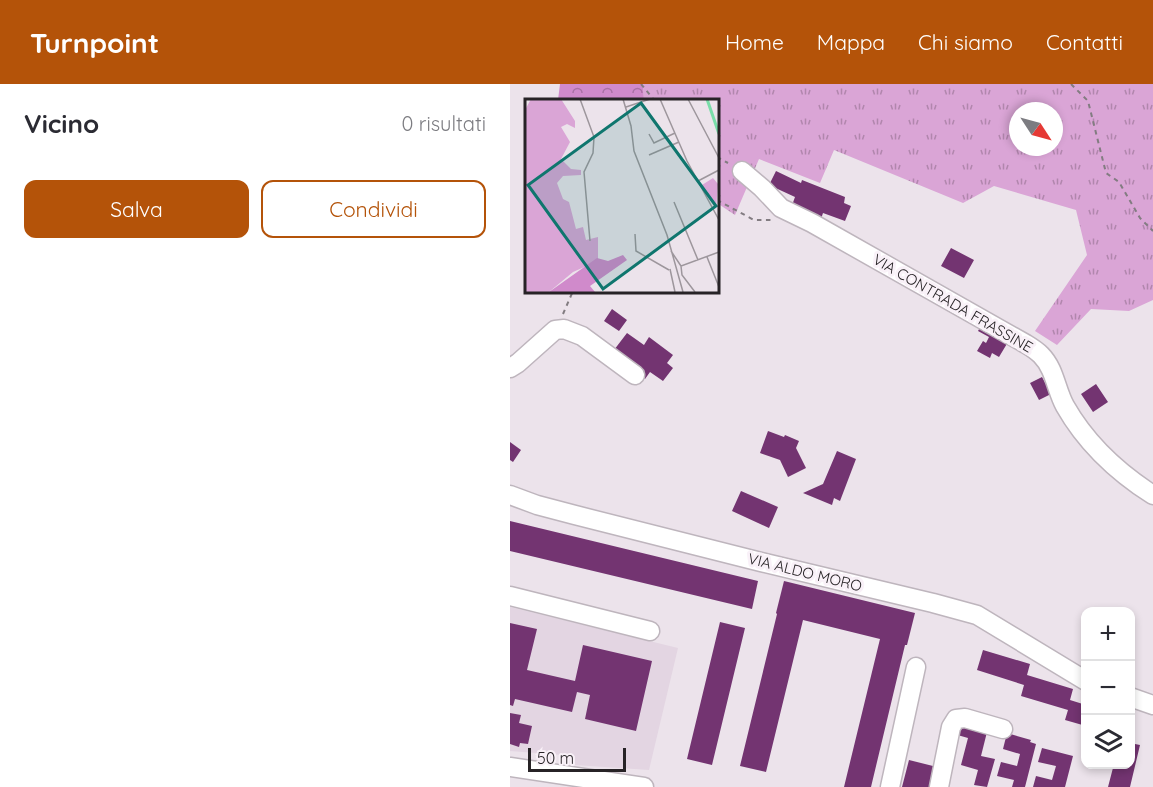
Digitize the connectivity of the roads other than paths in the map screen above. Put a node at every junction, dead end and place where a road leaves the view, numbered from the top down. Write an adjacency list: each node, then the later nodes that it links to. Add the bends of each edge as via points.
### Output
1 (742, 171): 5 (street, VIA CONTRADA FRASSINE, via 781,208 1041,354 1064,404 1092,445 1124,476)
2 (510, 368): 3 (street, via 555,330 564,329 582,336)
3 (635, 375)
4 (510, 495): 9 (street, VIA ALDO MORO, via 575,515 977,615)
5 (1153, 495)
6 (510, 596): 7 (street)
7 (650, 631)
8 (916, 667): 15 (street)
9 (1081, 678)
10 (1135, 698): 11 (street)
11 (1153, 705)
12 (1003, 729): 16 (street, via 956,719)
13 (510, 767): 14 (street)
14 (644, 787)
15 (890, 787)
16 (939, 787)

